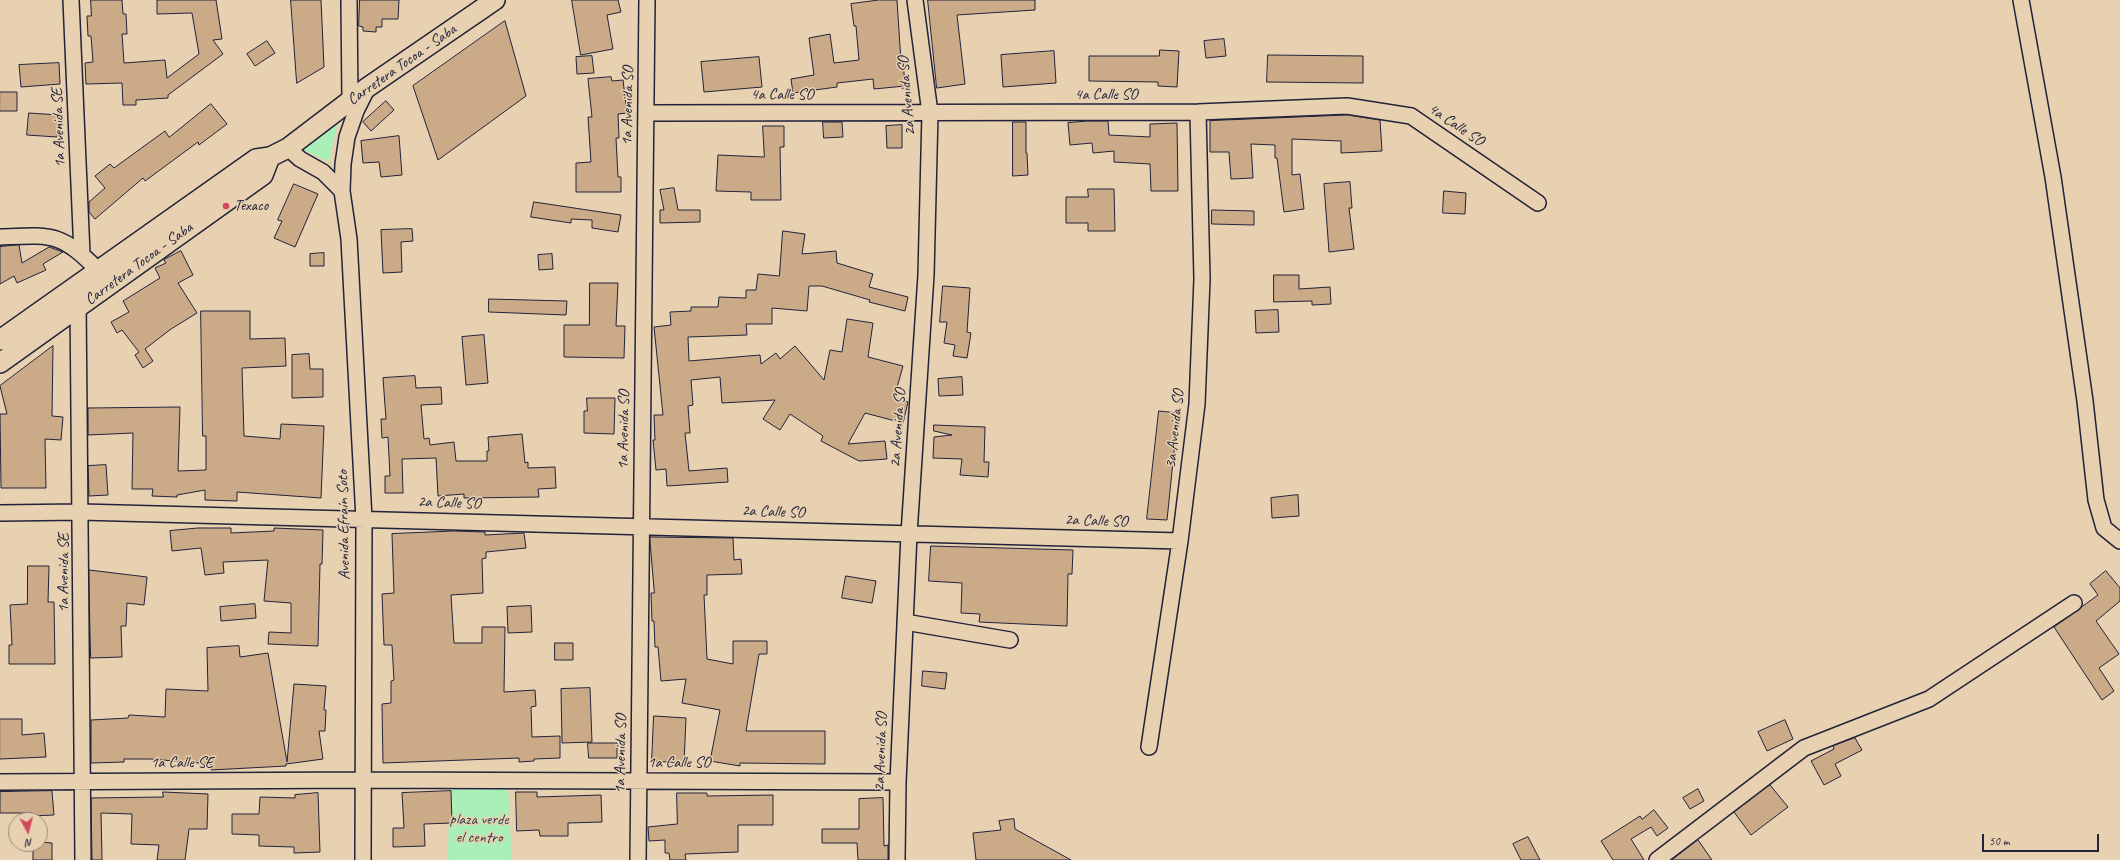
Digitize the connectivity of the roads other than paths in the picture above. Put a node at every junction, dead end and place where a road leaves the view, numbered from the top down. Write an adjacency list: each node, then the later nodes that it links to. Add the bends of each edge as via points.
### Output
1 (71, 0): 17 (street, 1a Avenida SE)
2 (349, 0): 8 (street)
3 (495, 0): 7 (main road, Carretera Tocoa - Saba)
4 (647, 0): 10 (street, 1a Avenida SO)
5 (915, 0): 11 (street, 2a Avenida SO)
6 (2021, 0): 29 (street, via 2053,177 2085,401 2096,500 2104,528)
7 (368, 87): 8 (main road, Carretera Tocoa - Saba); 14 (street, Avenida Efraín Soto, via 347,137 342,164)
8 (350, 101): 12 (main road, Carretera Tocoa - Saba)
9 (1198, 112): 11 (street, 4a Calle SO); 15 (street, 4a Calle SO, via 1347,106 1412,116); 28 (street, 3a Avenida SO, via 1202,279 1198,388)
10 (646, 113): 11 (street, 4a Calle SO); 26 (street, 1a Avenida SO)
11 (930, 113): 27 (street, 2a Avenida SO, via 926,275)
12 (288, 148): 13 (main road, Carretera Tocoa - Saba); 14 (street, via 300,159 323,172)
13 (270, 157): 18 (main road, Carretera Tocoa - Saba, via 256,159); 20 (main road, Carretera Tocoa - Saba, via 263,175)
14 (342, 191): 25 (street, Avenida Efraín Soto, via 349,239)
15 (1538, 203)
16 (0, 237): 17 (street, via 44,236 61,239)
17 (82, 254): 18 (street)
18 (99, 271): 19 (main road, Carretera Tocoa - Saba)
19 (78, 287): 20 (street, 1a Avenida SE); 21 (main road, Carretera Tocoa - Saba)
20 (78, 308): 22 (main road, Carretera Tocoa - Saba); 23 (street, 1a Avenida SE)
21 (0, 340)
22 (0, 363)
23 (81, 512): 24 (street, 2a Calle SO); 25 (street, 2a Calle SO); 35 (street, 1a Avenida SE)
24 (0, 513)
25 (364, 519): 26 (street, 2a Calle SO); 34 (street, Avenida Efraín Soto)
26 (641, 526): 27 (street, 2a Calle SO); 36 (street, 1a Avenida SO)
27 (909, 534): 28 (street, 2a Calle SO); 31 (street, 2a Avenida SO)
28 (1180, 541): 33 (street, 3a Avenida SO)
29 (2120, 541)
30 (2074, 603): 43 (street, via 1929,699 1804,748)
31 (905, 622): 32 (street); 38 (street, 2a Avenida SO)
32 (1010, 640)
33 (1149, 747)
34 (363, 780): 35 (street, 1a Calle SE); 36 (street, 1a Calle SO); 40 (street, Avenida Efraín Soto)
35 (83, 781): 37 (street, 1a Calle SE); 39 (street, 1a Avenida SE)
36 (638, 781): 38 (street, 1a Calle SO); 41 (street, 1a Avenida SO)
37 (0, 782)
38 (898, 782): 42 (street, 2a Avenida SO)
39 (83, 860)
40 (363, 860)
41 (638, 860)
42 (898, 860)
43 (1657, 860)

